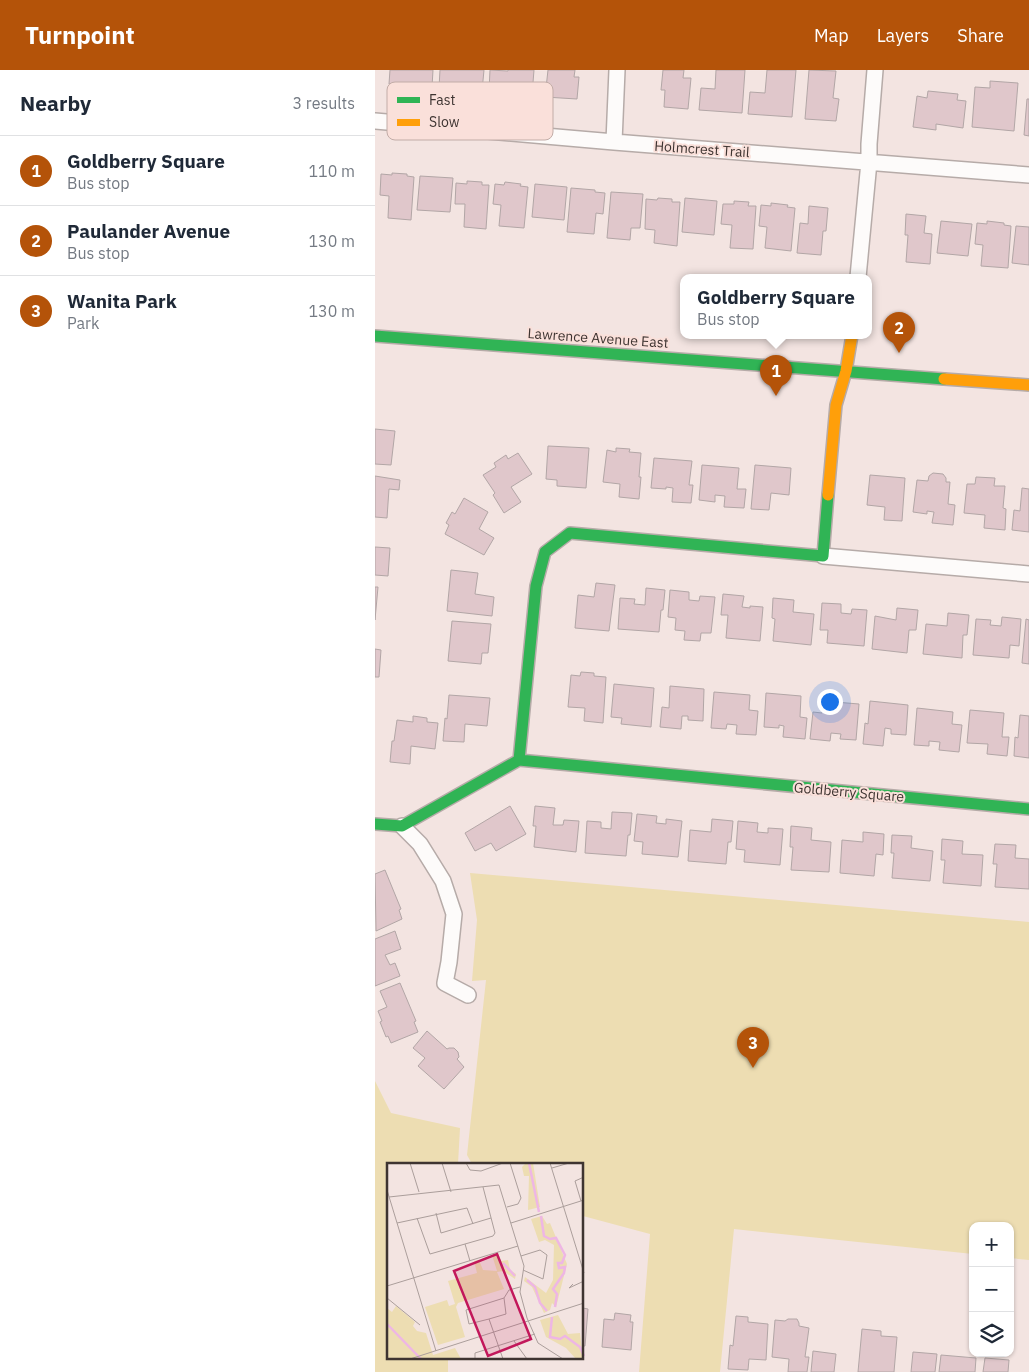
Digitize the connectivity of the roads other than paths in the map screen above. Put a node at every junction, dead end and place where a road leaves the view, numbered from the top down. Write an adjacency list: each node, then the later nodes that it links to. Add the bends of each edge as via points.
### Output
1 (617, 70): 4 (street)
2 (875, 70): 5 (street)
3 (553, 137): 4 (street, Holmcrest Trail)
4 (614, 142): 5 (street, Holmcrest Trail)
5 (869, 162): 6 (street, Holmcrest Trail); 7 (street)
6 (1029, 175)
7 (858, 274)
8 (375, 336): 10 (street, Lawrence Avenue East)
9 (851, 339): 10 (street)
10 (846, 371): 11 (street, Lawrence Avenue East); 12 (street, via 836,405)
11 (1029, 385)
12 (823, 556): 13 (street); 14 (street, via 570,532 545,552 536,586)
13 (1029, 574)
14 (519, 760): 15 (street, Goldberry Square); 17 (street)
15 (1029, 809)
16 (375, 824): 17 (street)
17 (403, 826): 18 (street, via 420,844 443,881 454,914 445,983)
18 (468, 995)

